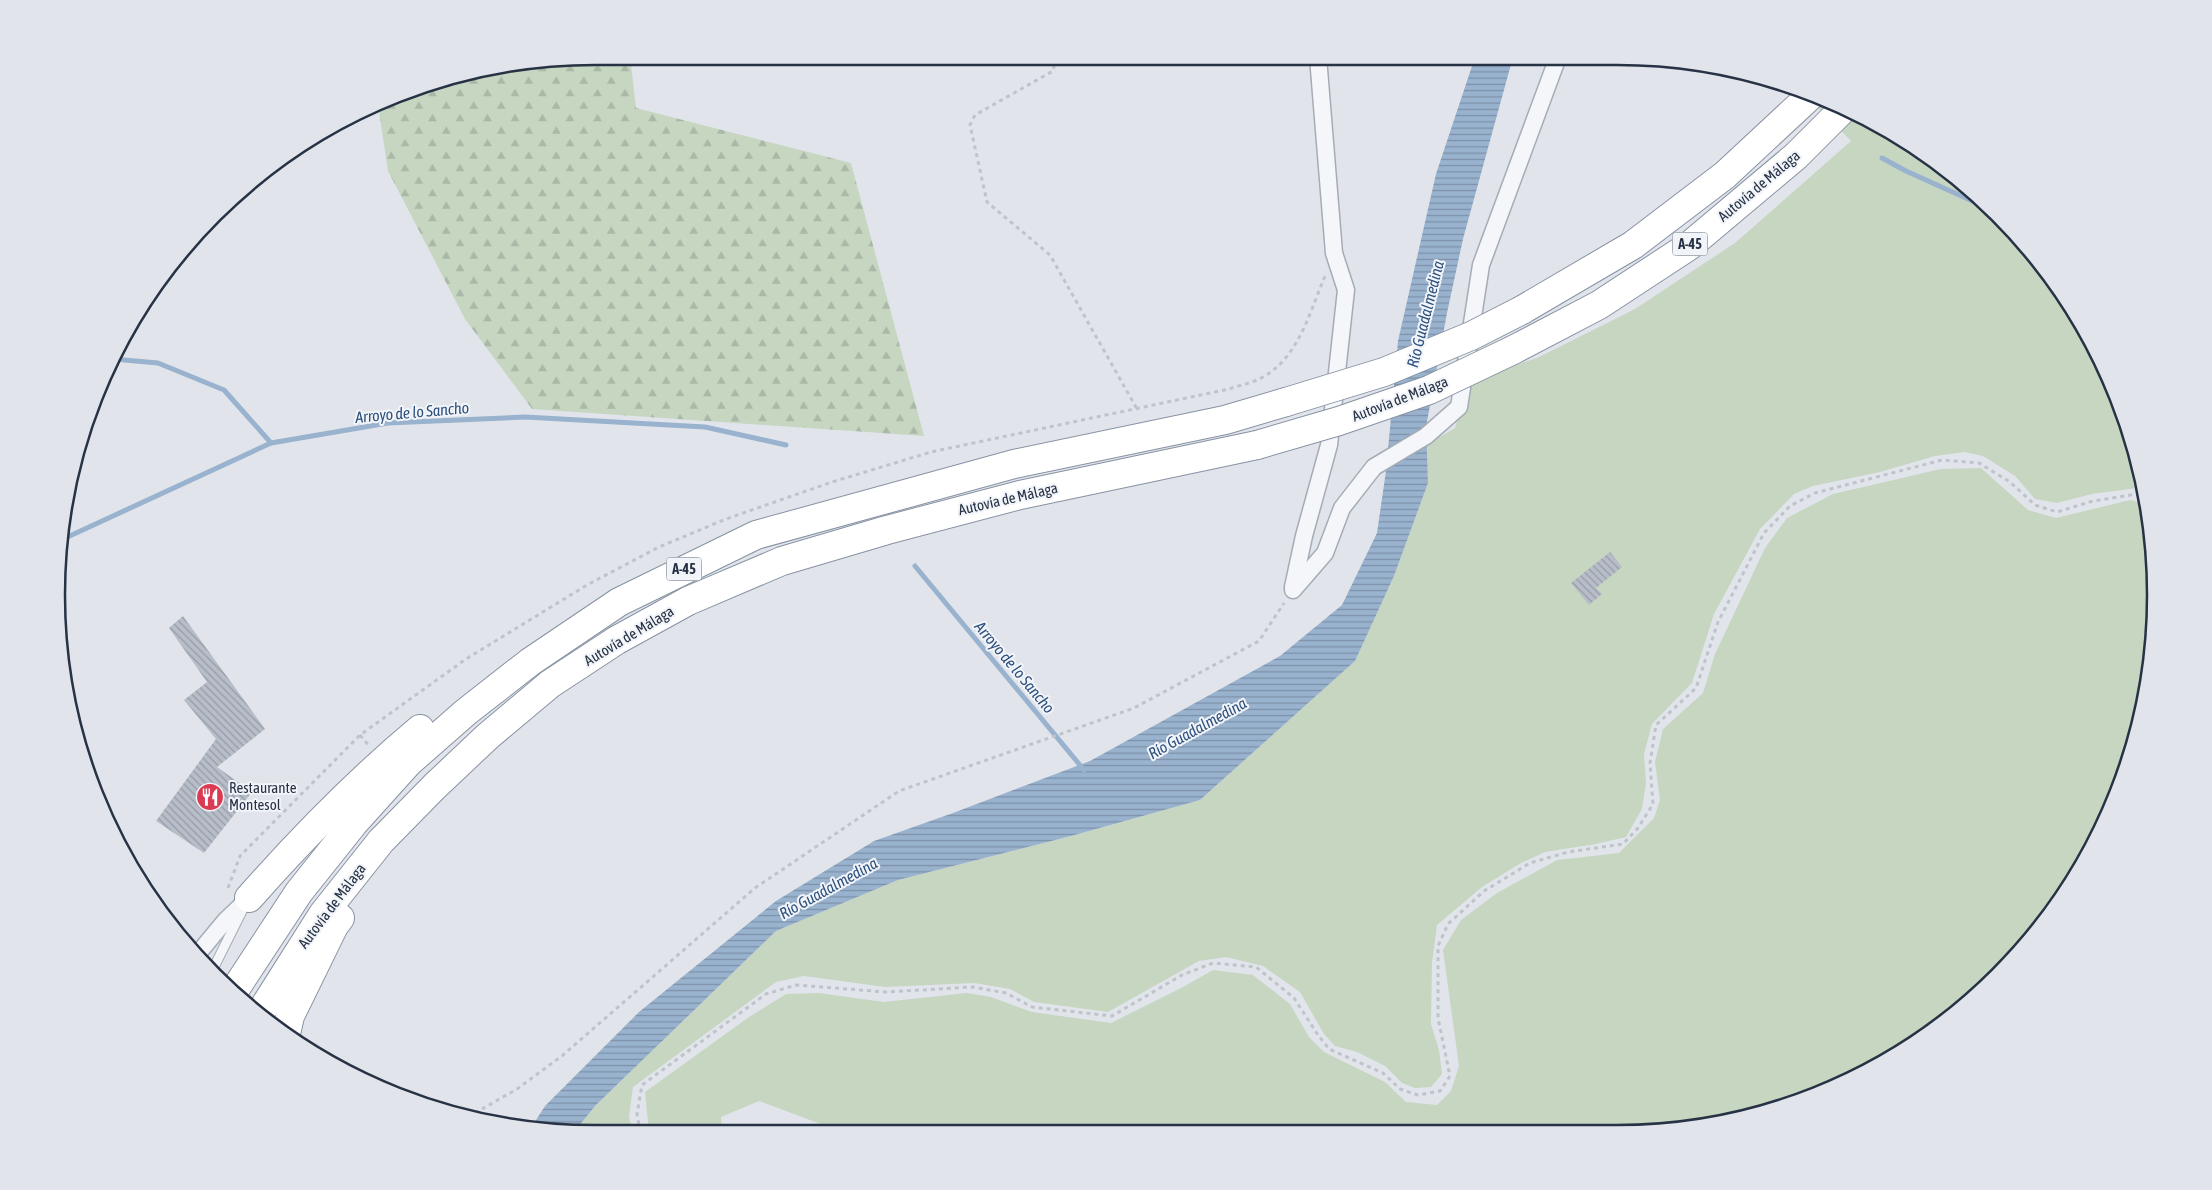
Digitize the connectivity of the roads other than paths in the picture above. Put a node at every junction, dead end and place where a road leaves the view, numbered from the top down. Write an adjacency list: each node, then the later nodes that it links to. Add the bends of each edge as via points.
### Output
1 (1319, 65): 2 (street, via 1334,253 1346,290 1329,445 1293,590 1325,553 1342,508 1374,467 1426,436 1459,407 1481,265)
2 (1555, 65)
3 (1806, 100): 5 (highway, Autovía de Málaga / A-45, bridge, via 1725,175 1633,245 1472,336 1384,372 1225,420 1014,464 756,535 619,602)
4 (1838, 114): 6 (highway, Autovía de Málaga / A-45, bridge, via 1796,156 1688,246 1599,305 1430,390 1257,445 1020,495 782,561 688,601 618,640 550,684)
5 (576, 630): 7 (highway, via 535,642 505,660 446,707 382,761); 10 (highway, Autovía de Málaga / A-45, via 466,712 409,762 354,823 299,892)
6 (488, 736): 11 (highway, Autovía de Málaga / A-45, via 381,841 323,914); 12 (highway, via 443,795 392,850 334,926)
7 (249, 898): 8 (street, via 224,921); 9 (lane)
8 (202, 949)
9 (215, 965)
10 (238, 986)
11 (264, 1008)
12 (288, 1026)

